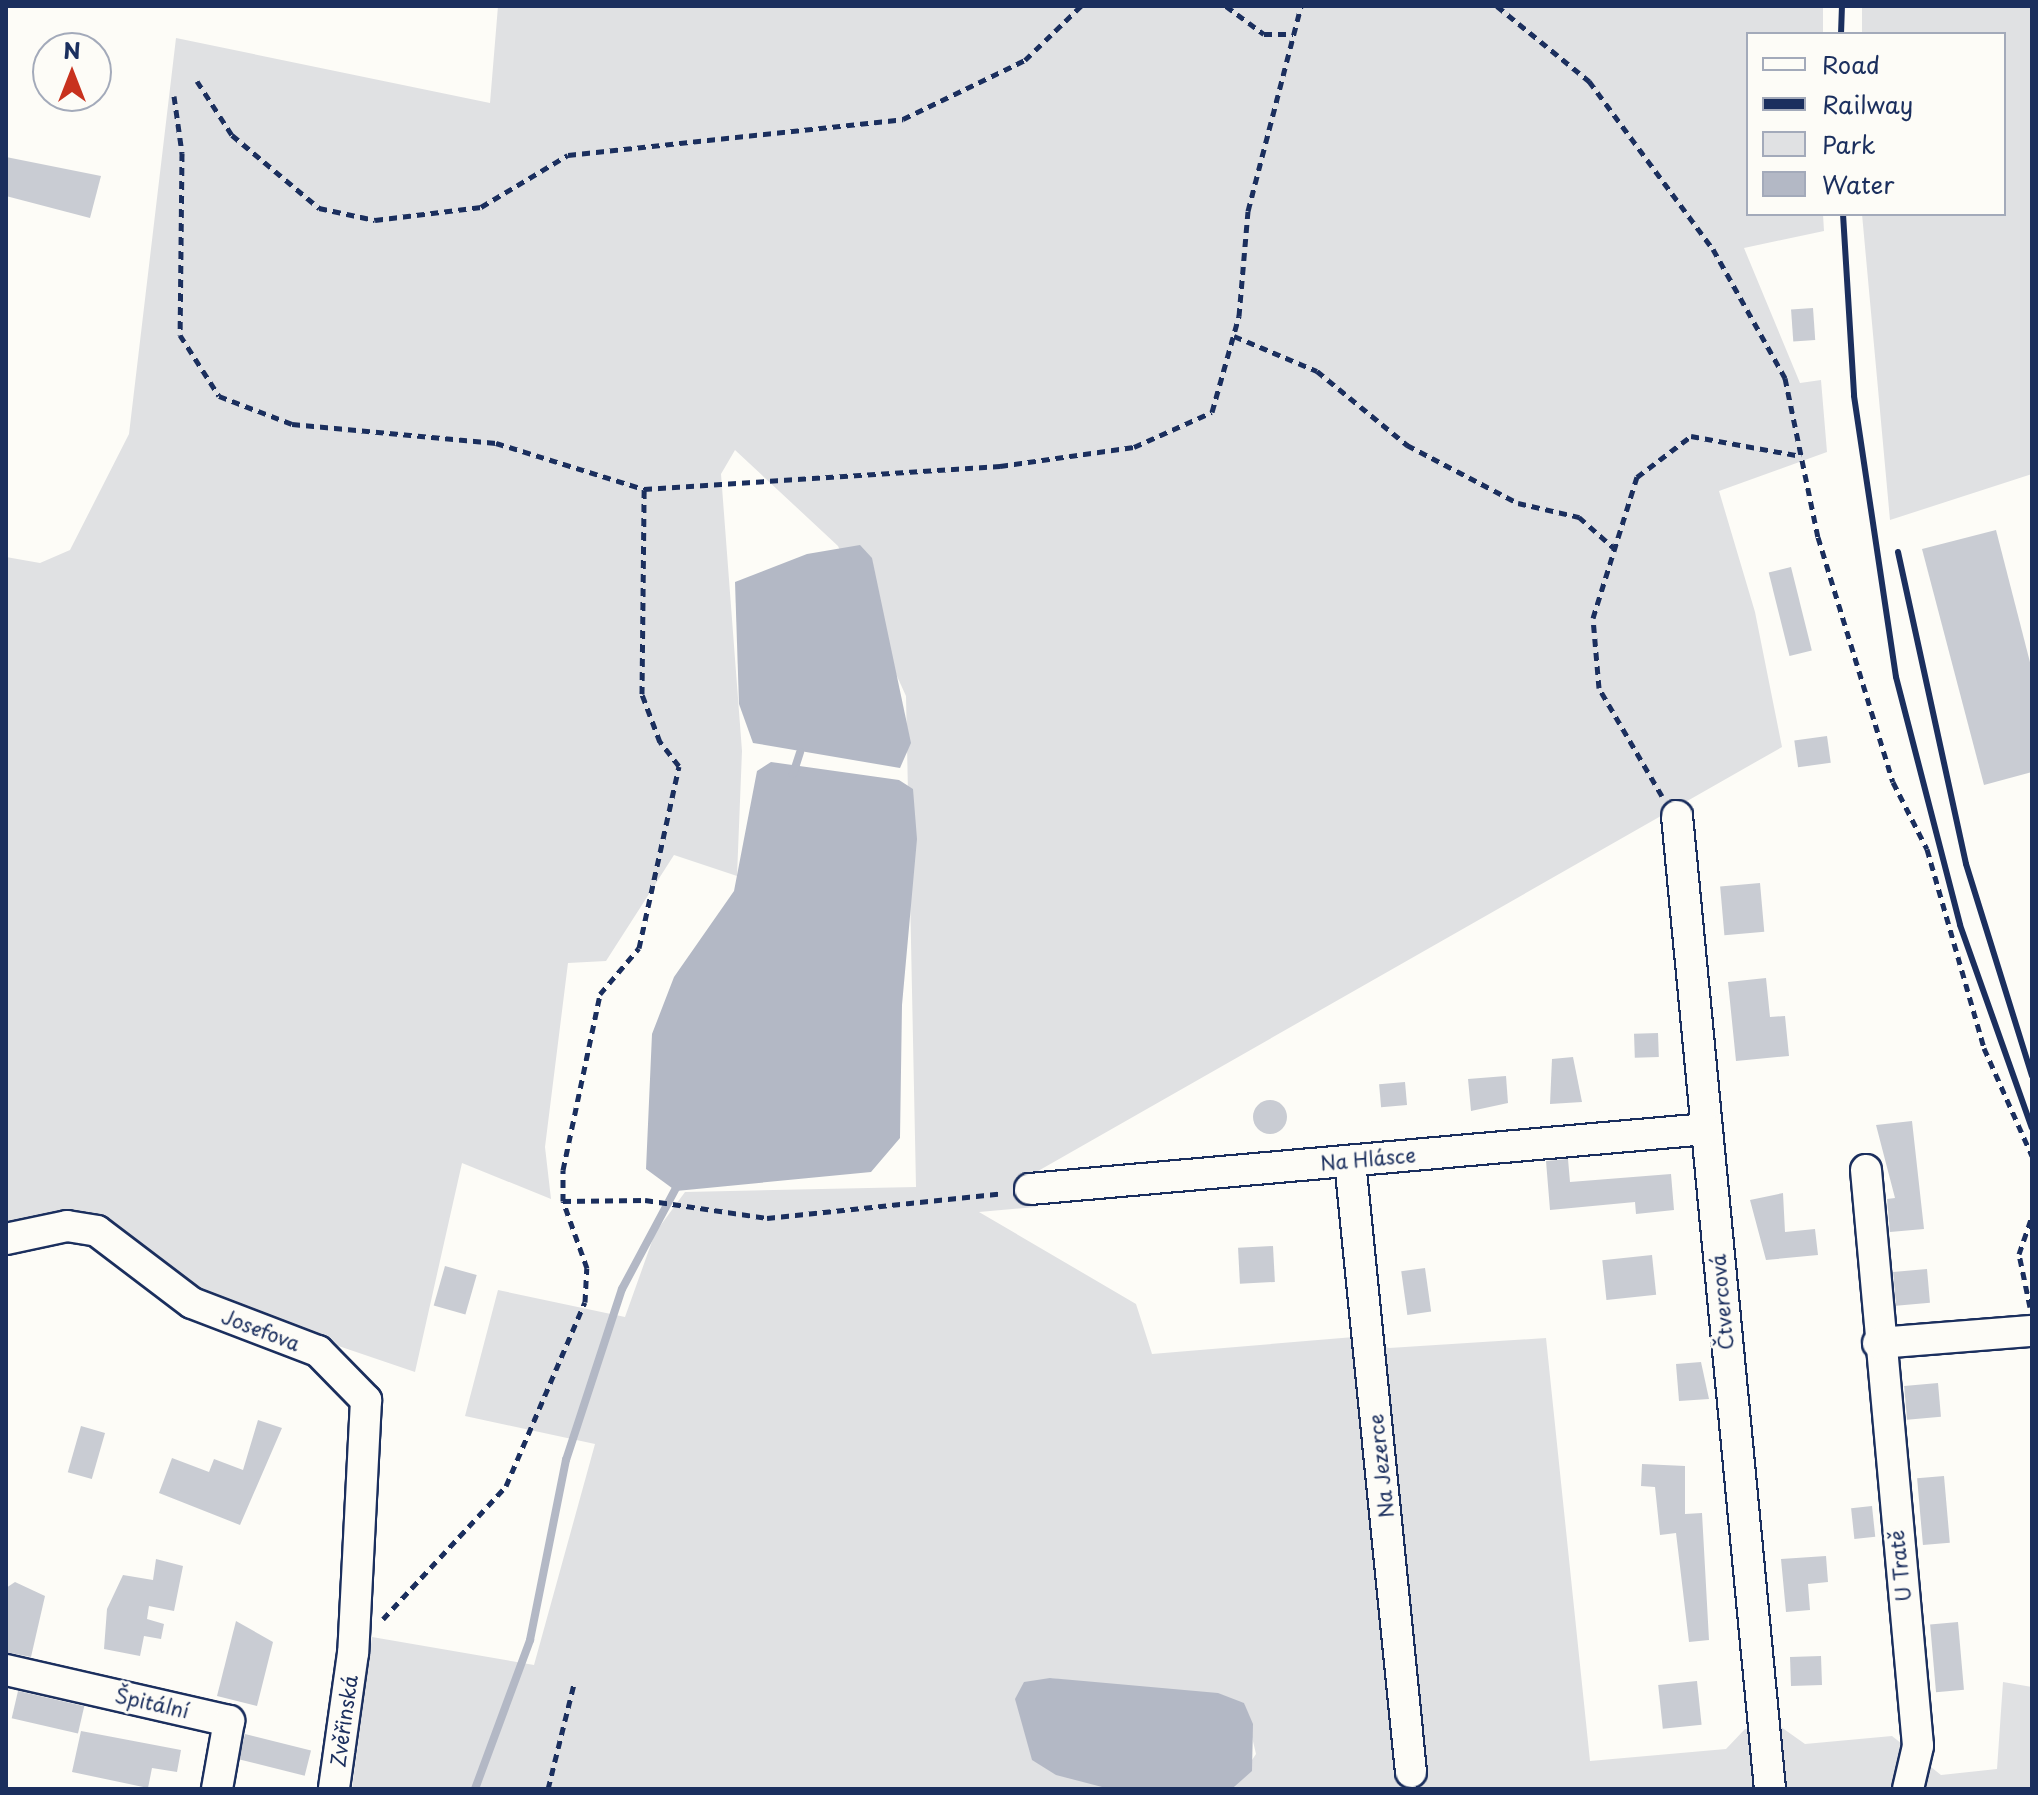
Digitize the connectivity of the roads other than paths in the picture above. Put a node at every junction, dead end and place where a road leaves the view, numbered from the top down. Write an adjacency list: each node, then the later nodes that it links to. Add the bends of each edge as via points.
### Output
1 (1677, 816): 2 (street, Čtvercová)
2 (1706, 1129): 3 (street, Na Hlásce); 14 (street, Čtvercová)
3 (1350, 1161): 5 (street, Na Hlásce); 11 (street, Na Jezerce)
4 (1866, 1170): 8 (street, U Tratě)
5 (1030, 1189)
6 (6, 1239): 9 (street, Josefova, via 67,1226 97,1231 192,1303 318,1351 366,1400)
7 (2032, 1331): 8 (street)
8 (1878, 1343): 15 (street, U Tratě, via 1918,1746)
9 (353, 1653): 13 (street, Zvěřinská)
10 (6, 1670): 12 (street, Špitální, via 229,1721)
11 (1411, 1772)
12 (217, 1789)
13 (334, 1789)
14 (1770, 1789)
15 (1908, 1789)

